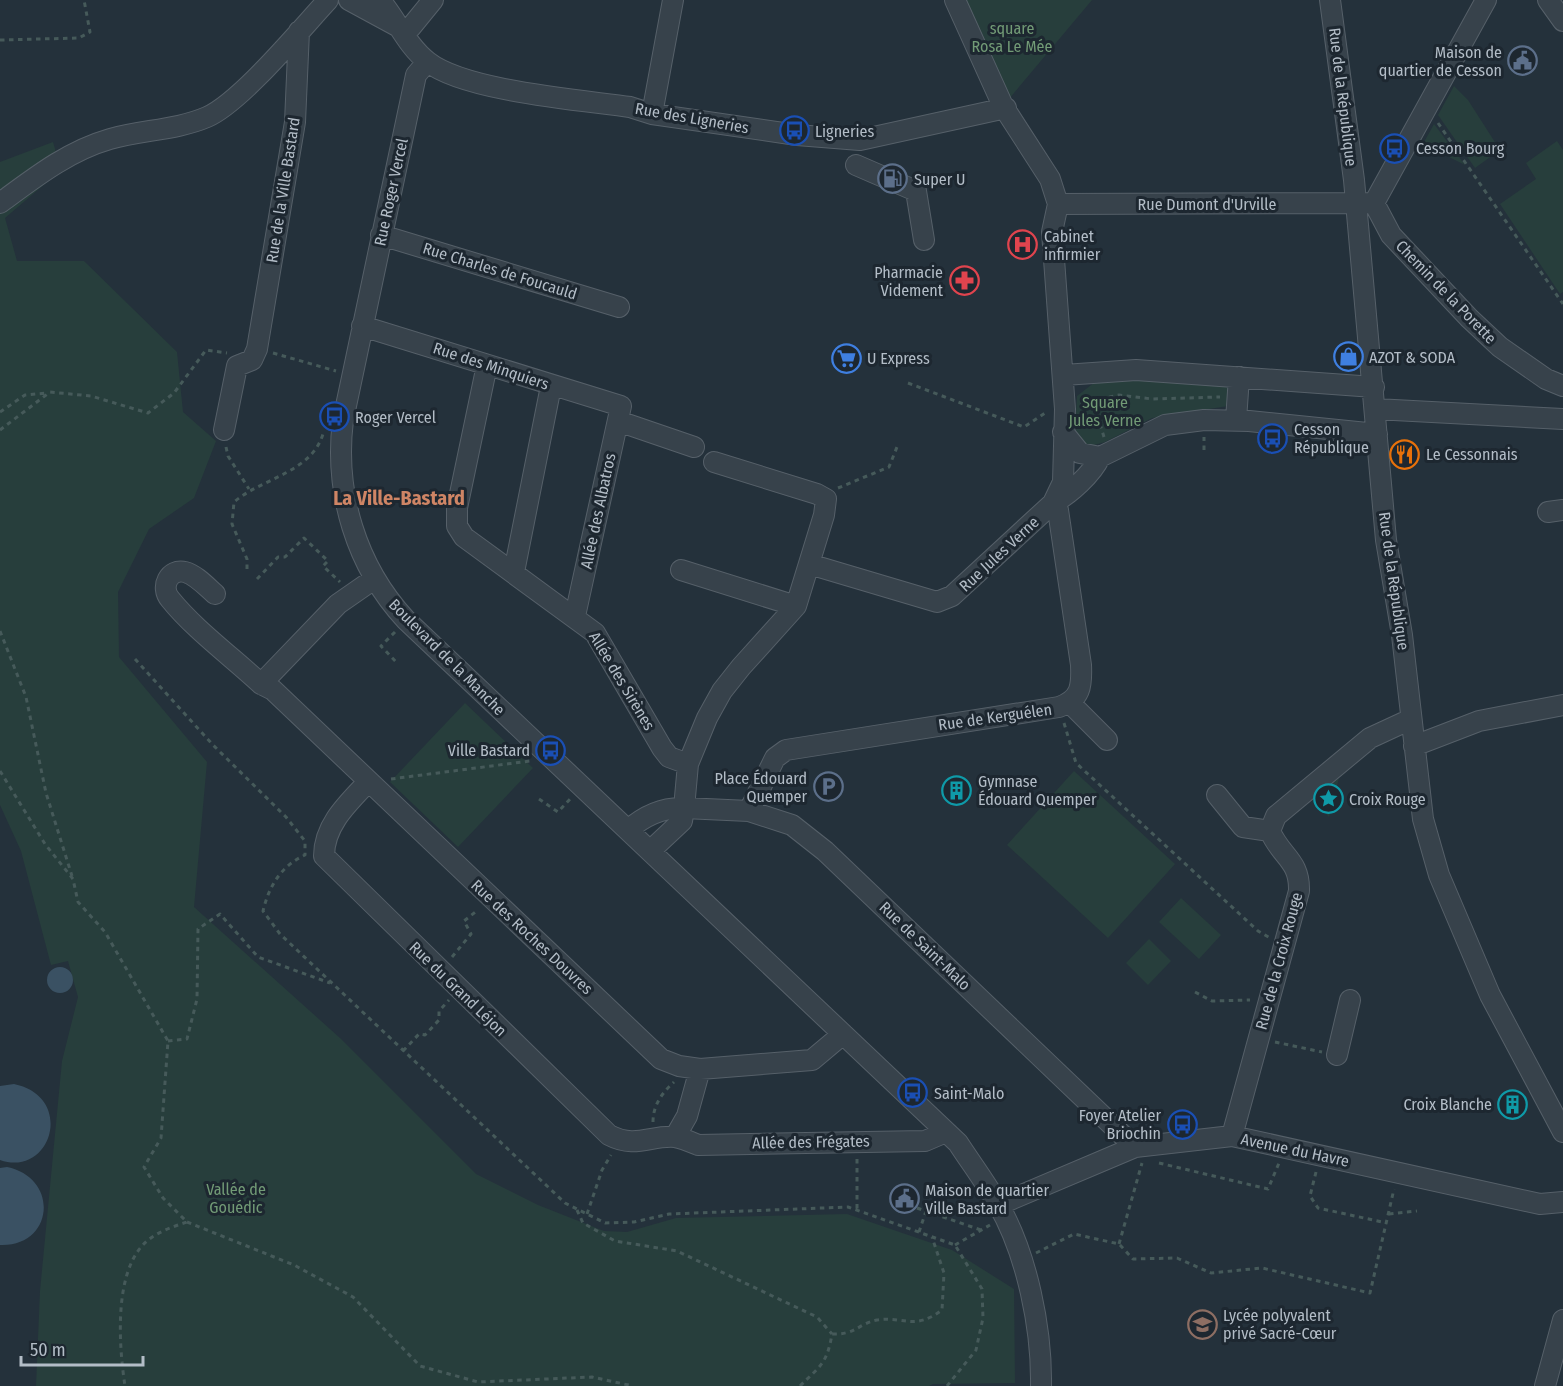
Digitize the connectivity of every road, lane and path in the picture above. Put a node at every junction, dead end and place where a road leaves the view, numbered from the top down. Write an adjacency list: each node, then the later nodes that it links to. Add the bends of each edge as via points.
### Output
1 (84, 0): 14 (path, via 90,32 79,38)
2 (328, 0): 13 (street)
3 (349, 0): 12 (street, Rue des Ligneries)
4 (380, 0): 12 (street, Rue des Ligneries)
5 (433, 0): 12 (street, via 411,27)
6 (674, 0): 18 (street)
7 (955, 0): 17 (street)
8 (1330, 0): 21 (street, Rue de la République)
9 (1486, 0): 16 (street)
10 (1548, 0): 11 (street)
11 (1563, 21)
12 (400, 29): 15 (street, Rue des Ligneries)
13 (299, 31): 20 (street, via 239,93 207,117 108,140 78,152); 28 (street, Rue de la Ville Bastard, via 295,122)
14 (0, 40)
15 (428, 62): 18 (street, Rue des Ligneries, via 460,79); 23 (street, Rue Roger Vercel, via 416,75)
16 (1427, 107): 21 (street); 25 (path)
17 (1006, 108): 18 (street, Rue des Ligneries, via 860,140); 22 (street, via 1050,179)
18 (652, 114)
19 (856, 165): 24 (street, via 916,190)
20 (0, 203)
21 (1365, 203): 22 (street, Rue Dumont d'Urville); 35 (street, Chemin de la Porette, via 1500,347); 37 (street, Rue de la République)
22 (1058, 204): 32 (street, via 1052,232)
23 (381, 235): 26 (street, Rue Charles de Foucauld); 27 (street, Rue Roger Vercel)
24 (924, 240)
25 (1563, 304)
26 (619, 307)
27 (362, 326): 29 (street, Rue des Minquiers); 31 (street, Boulevard de la Manche)
28 (257, 349): 30 (street, via 252,360); 31 (path)
29 (487, 365): 36 (street, Rue des Minquiers); 61 (street, Allée des Sirènes, via 457,508 457,526 464,537)
30 (237, 366): 38 (path, via 231,355 206,350 174,393 148,413 91,396); 47 (street)
31 (351, 375): 50 (street, Boulevard de la Manche)
32 (1064, 375): 33 (street, via 1136,370); 40 (street)
33 (1239, 378): 37 (street); 39 (street)
34 (908, 383): 40 (path, via 1024,427 1051,409)
35 (1563, 386)
36 (551, 387): 43 (street, Rue des Minquiers); 61 (street)
37 (1374, 387): 41 (street, Rue de la République)
38 (50, 392): 42 (path, via 25,395); 46 (path)
39 (1237, 398): 45 (street); 53 (path, via 1152,399 1119,395 1094,401)
40 (1065, 409): 48 (street)
41 (1375, 409): 44 (street); 49 (street, Rue de la République)
42 (0, 412)
43 (619, 414): 51 (street, Rue des Minquiers); 67 (street, Allée des Albatros)
44 (1563, 419)
45 (1236, 420): 49 (street, Rue Jules Verne); 53 (street, Rue Jules Verne, via 1165,425)
46 (0, 430)
47 (224, 430): 55 (path, via 228,456)
48 (1063, 432): 53 (street, via 1080,453); 57 (street, via 1063,482)
49 (1377, 434): 74 (street, Rue de la République, via 1386,540)
50 (341, 435): 55 (path, via 324,432 319,448 301,465); 63 (street, Boulevard de la Manche, via 349,518)
51 (694, 447)
52 (897, 447): 56 (path, via 889,467 838,488)
53 (1107, 453): 57 (street, Rue Jules Verne)
54 (714, 462): 56 (street)
55 (249, 489): 59 (path, via 234,502 232,524 247,559)
56 (826, 499): 58 (street, via 825,515)
57 (1053, 503): 58 (street, Rue Jules Verne, via 952,596 937,602); 72 (street, Rue de Kerguélen, via 1059,510 1082,676 1082,687)
58 (809, 564): 66 (street)
59 (247, 569)
60 (681, 570): 66 (street)
61 (514, 572): 67 (street, Allée des Sirènes)
62 (257, 579): 65 (path, via 304,538 328,561 323,566 342,584 339,588)
63 (375, 579): 65 (street); 86 (street, Boulevard de la Manche, via 406,620)
64 (215, 594): 71 (street, Rue des Roches Douvres, via 188,573 178,571 169,576 165,586 168,597)
65 (347, 596): 71 (street)
66 (796, 606): 78 (street, via 722,691)
67 (575, 616): 78 (street, Allée des Sirènes, via 596,633 669,757)
68 (0, 631): 89 (path, via 26,697 46,793)
69 (381, 646): 70 (path)
70 (397, 663)
71 (261, 684): 80 (street, Rue des Roches Douvres, via 273,690)
72 (1065, 705): 75 (street); 85 (street, Rue de Kerguélen, via 786,750 775,759); 91 (path, via 1076,763 1258,932)
73 (1563, 705): 76 (street, via 1479,721)
74 (1411, 719): 76 (street, Rue de la République); 87 (street, via 1370,738 1276,816)
75 (1107, 740)
76 (1414, 746): 105 (street, Rue de la République, via 1423,819 1439,875 1506,1031)
77 (538, 760): 80 (path)
78 (688, 764): 84 (street)
79 (0, 771): 89 (path, via 45,844)
80 (368, 782): 90 (street, Rue des Roches Douvres); 92 (street, Rue du Grand Léjon, via 332,824 324,843 324,856)
81 (574, 794): 83 (path, via 558,812)
82 (1217, 795): 87 (street, via 1243,827)
83 (539, 799)
84 (684, 808): 85 (street, Rue de Saint-Malo); 86 (street, Rue de Saint-Malo, via 672,807 651,814); 88 (street, via 682,821)
85 (749, 811): 111 (street, Rue de Saint-Malo, via 792,825 825,851)
86 (628, 830): 88 (street, Boulevard de la Manche)
87 (1270, 831): 91 (street, Rue de la Croix Rouge, via 1300,874)
88 (650, 852): 98 (street, Boulevard de la Manche)
89 (73, 879): 100 (path, via 78,902 105,932)
90 (491, 899): 92 (path, via 464,921 471,934); 103 (street, Rue des Roches Douvres, via 662,1059)
91 (1285, 946): 97 (street, Rue de la Croix Rouge)
92 (439, 971): 94 (street, Rue du Grand Léjon)
93 (332, 983): 100 (path, via 258,957 219,914 198,929 197,999 187,1039)
94 (459, 990): 101 (path, via 439,1011 439,1020); 108 (street, Rue du Grand Léjon, via 609,1135)
95 (1195, 992): 97 (path, via 1212,1001 1249,999)
96 (1350, 1000): 102 (street)
97 (1268, 1004): 99 (street, Rue de la Croix Rouge)
98 (843, 1034): 103 (street, Rue des Roches Douvres, via 812,1060); 104 (street, Boulevard de la Manche)
99 (1259, 1039): 102 (path); 106 (street, Rue de la Croix Rouge)
100 (168, 1041): 125 (path, via 161,1138 144,1167 163,1198)
101 (403, 1051)
102 (1337, 1055)
103 (700, 1069): 107 (street, via 687,1116); 109 (path, via 666,1089 653,1109)
104 (946, 1132): 110 (street, Allée des Frégates, via 925,1141); 119 (street, Boulevard de la Manche, via 958,1143)
105 (1563, 1132)
106 (1232, 1136): 111 (street, Avenue du Havre); 115 (street, Avenue du Havre)
107 (675, 1137): 109 (street); 110 (street, Allée des Frégates, via 698,1145)
108 (619, 1140): 109 (street); 123 (path, via 602,1170)
109 (653, 1140)
110 (856, 1141): 120 (path)
111 (1140, 1153): 119 (street, Avenue du Havre); 130 (path)
112 (1280, 1160): 113 (path, via 1268,1189)
113 (1157, 1162)
114 (1317, 1167): 126 (path, via 1310,1196 1318,1208)
115 (1398, 1172): 116 (street, Avenue du Havre, via 1540,1204); 124 (path)
116 (1563, 1202)
117 (917, 1208): 121 (path)
118 (576, 1209): 134 (path, via 583,1223 615,1241 677,1251 817,1317)
119 (1001, 1210): 127 (path); 132 (street, Boulevard de la Manche)
120 (857, 1211)
121 (926, 1211): 127 (path); 128 (path)
122 (1417, 1211): 124 (path)
123 (586, 1214)
124 (1389, 1214): 126 (path)
125 (187, 1222): 135 (path, via 166,1229 142,1246 123,1283 120,1352); 136 (path, via 294,1265 353,1297 420,1366 478,1382 592,1377)
126 (1387, 1223): 130 (path, via 1370,1293 1262,1268 1211,1273 1176,1258 1133,1259)
127 (981, 1230): 131 (path)
128 (919, 1232)
129 (932, 1237): 134 (path, via 944,1273 942,1310 930,1319 909,1323 877,1320 846,1335)
130 (1119, 1244): 132 (path, via 1074,1234)
131 (955, 1245)
132 (1021, 1260): 138 (street, Boulevard de la Manche, via 1036,1319)
133 (1563, 1320): 139 (street)
134 (832, 1334): 137 (path, via 829,1355)
135 (125, 1386)
136 (633, 1386)
137 (800, 1386)
138 (1041, 1386)
139 (1545, 1386)

